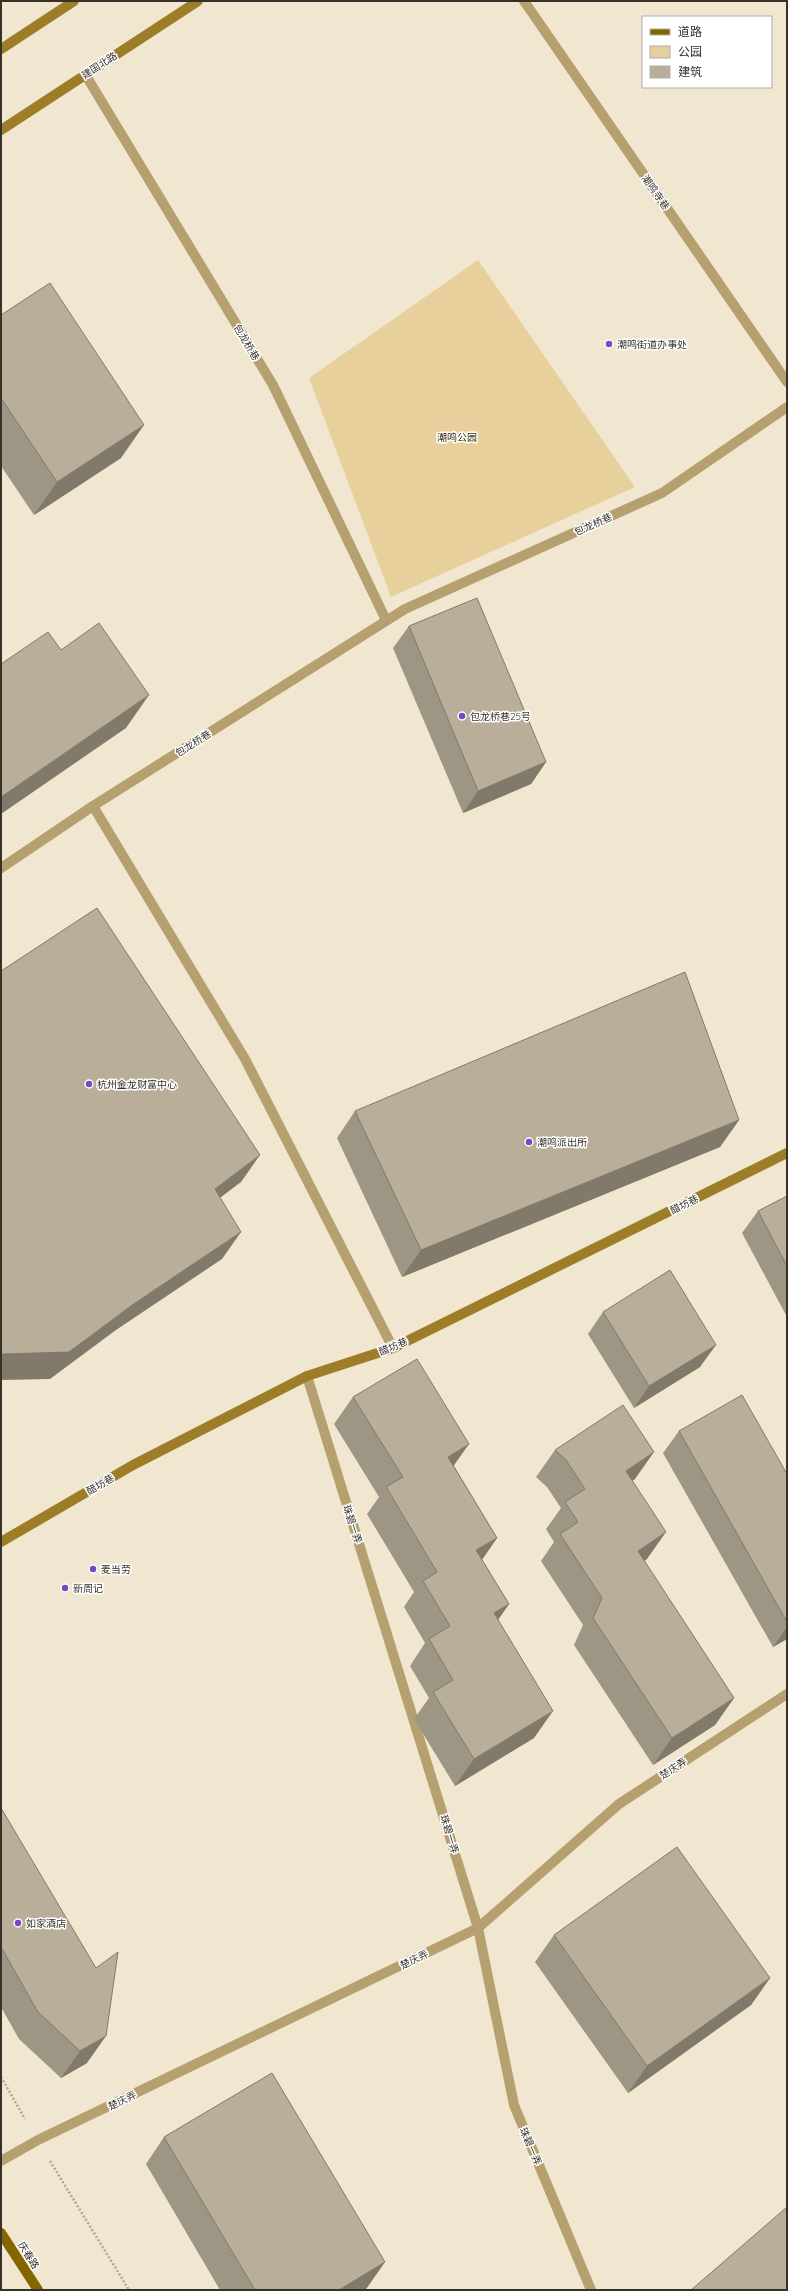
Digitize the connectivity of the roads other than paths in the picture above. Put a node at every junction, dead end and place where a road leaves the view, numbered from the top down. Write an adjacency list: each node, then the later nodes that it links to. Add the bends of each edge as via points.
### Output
1 (74, 1): 4 (street)
2 (198, 1): 5 (street, 建国北路)
3 (524, 1): 7 (street, 潮鸣寺巷)
4 (1, 49)
5 (85, 74): 6 (street, 建国北路); 9 (street, 包龙桥巷, via 274,386)
6 (1, 130)
7 (787, 382)
8 (787, 407): 9 (street, 包龙桥巷, via 662,493 405,609)
9 (386, 620): 10 (street, 包龙桥巷)
10 (93, 806): 11 (street, 包龙桥巷); 13 (street, via 245,1059)
11 (1, 868)
12 (787, 1153): 13 (street, 醋坊巷)
13 (393, 1348): 14 (street, 醋坊巷)
14 (307, 1376): 15 (street, 醋坊巷, via 133,1465); 17 (street, 珠碧一弄)
15 (1, 1542)
16 (787, 1694): 17 (street, 楚庆弄, via 619,1804)
17 (478, 1928): 18 (street, 楚庆弄, via 38,2140); 21 (street, 珠碧一弄, via 514,2106)
18 (1, 2161)
19 (1, 2233): 20 (main road, 庆春路)
20 (36, 2290)
21 (591, 2290)

